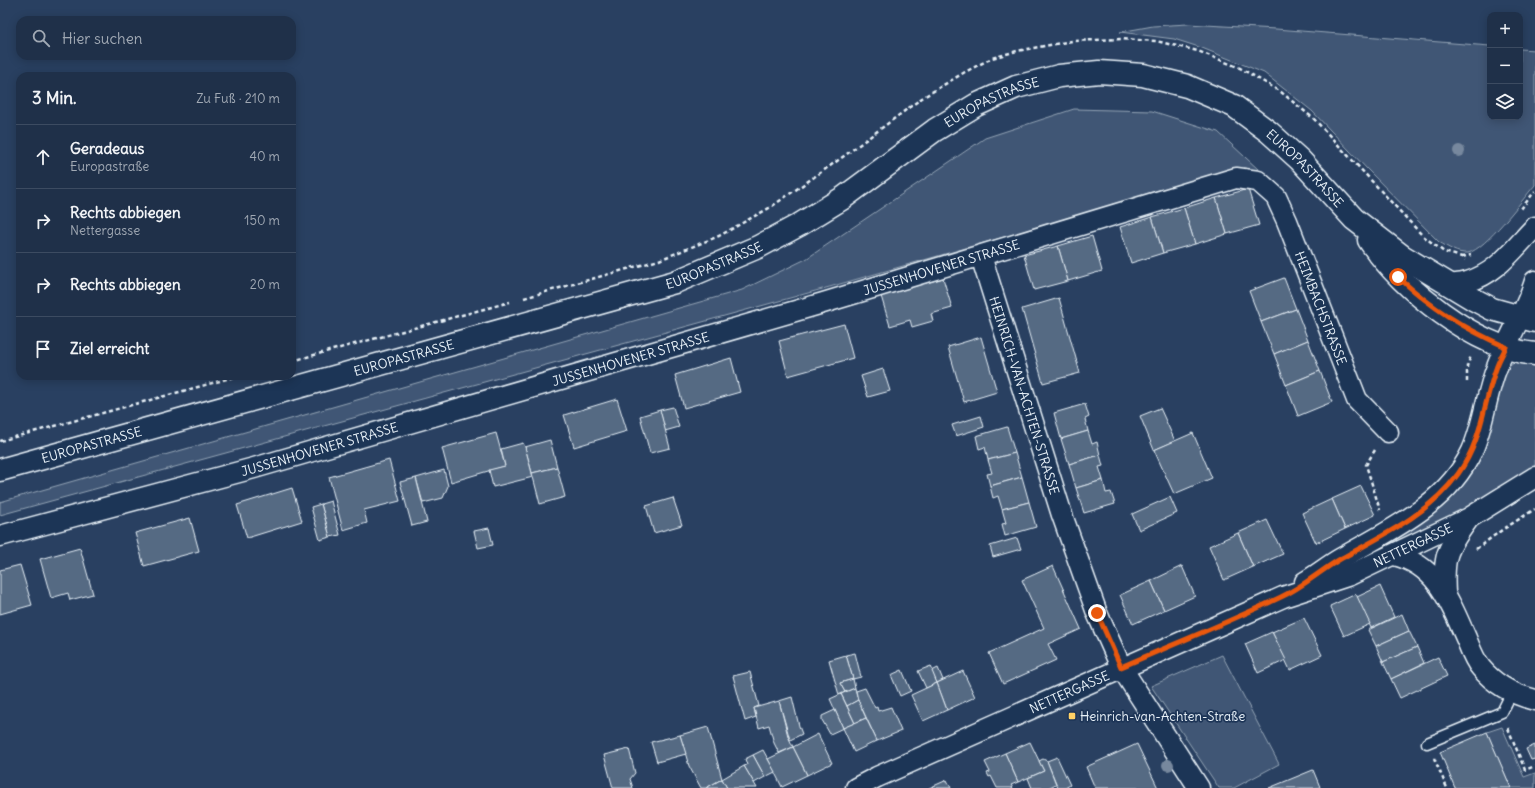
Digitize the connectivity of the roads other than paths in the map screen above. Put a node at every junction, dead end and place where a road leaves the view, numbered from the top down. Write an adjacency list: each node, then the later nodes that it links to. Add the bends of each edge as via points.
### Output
1 (1258, 181): 4 (street, JUSSENHOVENER STRASSE, via 1236,178); 10 (street, HEIMBACHSTRASSE, via 1276,197 1287,221 1357,400)
2 (1354, 219): 6 (main road, EUROPASTRASSE, via 1402,256); 8 (main road, EUROPASTRASSE, via 1398,277 1422,299 1479,336); 11 (main road, EUROPASTRASSE, via 1280,141 1234,106 1187,86 1143,75 1099,72 1059,76 1016,87 976,105 935,130 843,198 799,225 758,247 675,282)
3 (1535, 227): 6 (street, via 1491,271 1467,282)
4 (981, 256): 14 (street, JUSSENHOVENER STRASSE, via 254,468); 18 (street, HEINRICH-VAN-ACHTEN-STRASSE, via 1062,516 1097,613)
5 (1535, 281): 7 (street, NETTERGASSE)
6 (1449, 285): 7 (main road, EUROPASTRASSE, via 1492,309)
7 (1528, 320): 8 (street, NETTERGASSE)
8 (1506, 347): 9 (main road, EUROPASTRASSE); 17 (street, NETTERGASSE, via 1496,367 1472,451 1445,490 1401,524)
9 (1535, 354)
10 (1388, 432)
11 (0, 470)
12 (1535, 477): 13 (street, NETTERGASSE)
13 (1470, 518): 15 (street, NETTERGASSE); 16 (street, via 1452,541 1447,554)
14 (0, 536)
15 (1394, 554): 16 (street, via 1414,561 1432,576); 17 (street, NETTERGASSE, via 1350,575)
16 (1445, 593): 19 (street, via 1480,667 1494,682)
17 (1283, 596): 18 (street, NETTERGASSE)
18 (1121, 667): 22 (street, NETTERGASSE); 23 (street, HEINRICH-VAN-ACHTEN-STRASSE)
19 (1512, 692): 20 (street); 21 (lane, via 1502,712)
20 (1535, 700)
21 (1427, 743)
22 (859, 787)
23 (1199, 788)

